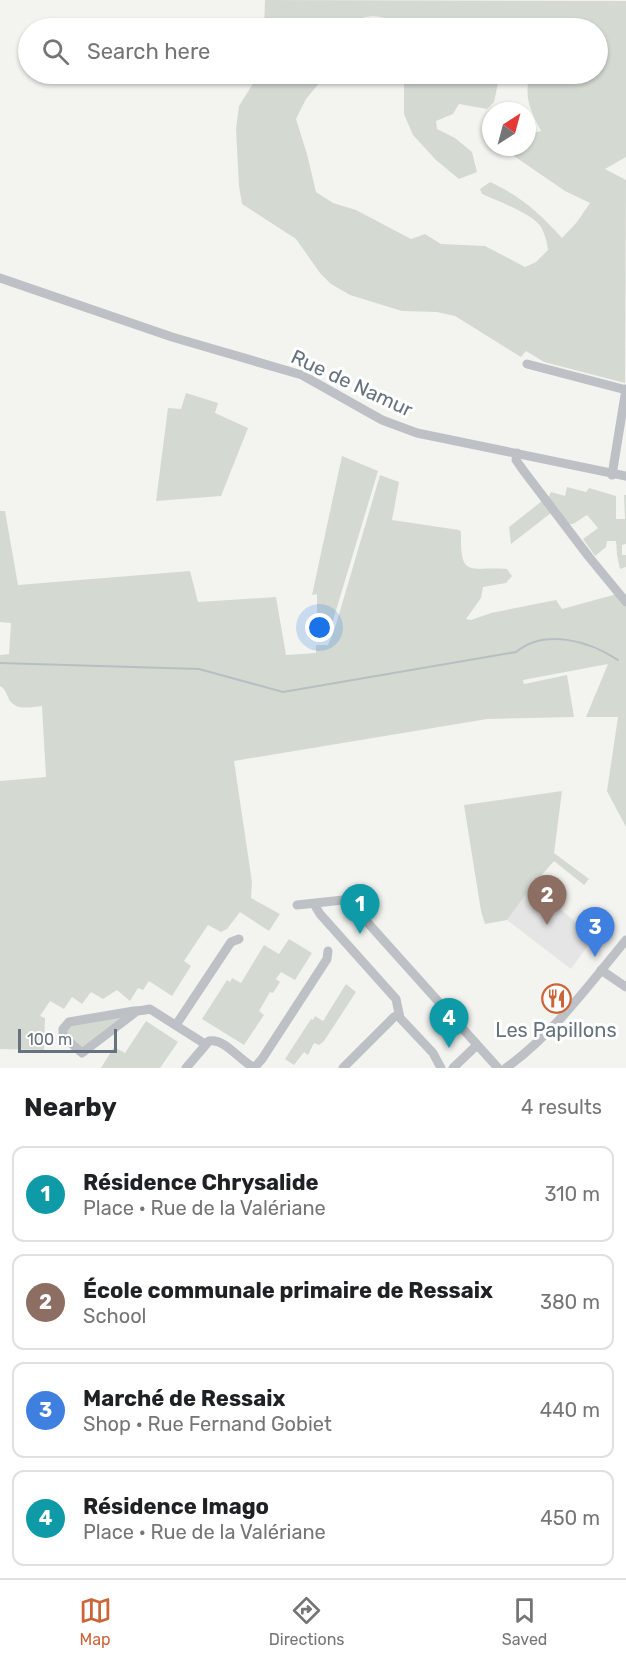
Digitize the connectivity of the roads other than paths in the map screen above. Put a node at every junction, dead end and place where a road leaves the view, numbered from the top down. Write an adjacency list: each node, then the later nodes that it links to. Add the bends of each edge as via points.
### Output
1 (0, 278): 4 (street, Rue de Namur, via 172,337 302,375 404,428)
2 (527, 364): 3 (street)
3 (626, 389): 5 (street)
4 (517, 453): 5 (street, Rue de Namur); 7 (street, via 520,466)
5 (612, 475): 6 (street, Rue de Namur)
6 (626, 476)
7 (624, 598)
8 (314, 904): 9 (street); 16 (street, via 396,999); 19 (street, via 343,900 350,903)
9 (297, 905)
10 (239, 939): 17 (street, via 231,942)
11 (626, 940): 13 (street)
12 (328, 951): 21 (street, via 327,960)
13 (602, 970): 14 (street); 26 (street, via 556,1023)
14 (626, 987)
15 (137, 1011): 15 (street, via 69,1022 63,1036 84,1053); 17 (street, via 150,1010)
16 (399, 1015): 22 (street); 23 (street, via 433,1053)
17 (176, 1025): 18 (street)
18 (206, 1044): 20 (street); 21 (street, via 217,1040)
19 (477, 1045): 24 (street); 25 (street)
20 (186, 1068)
21 (255, 1068)
22 (343, 1068)
23 (441, 1068)
24 (453, 1068)
25 (498, 1068)
26 (506, 1068)

